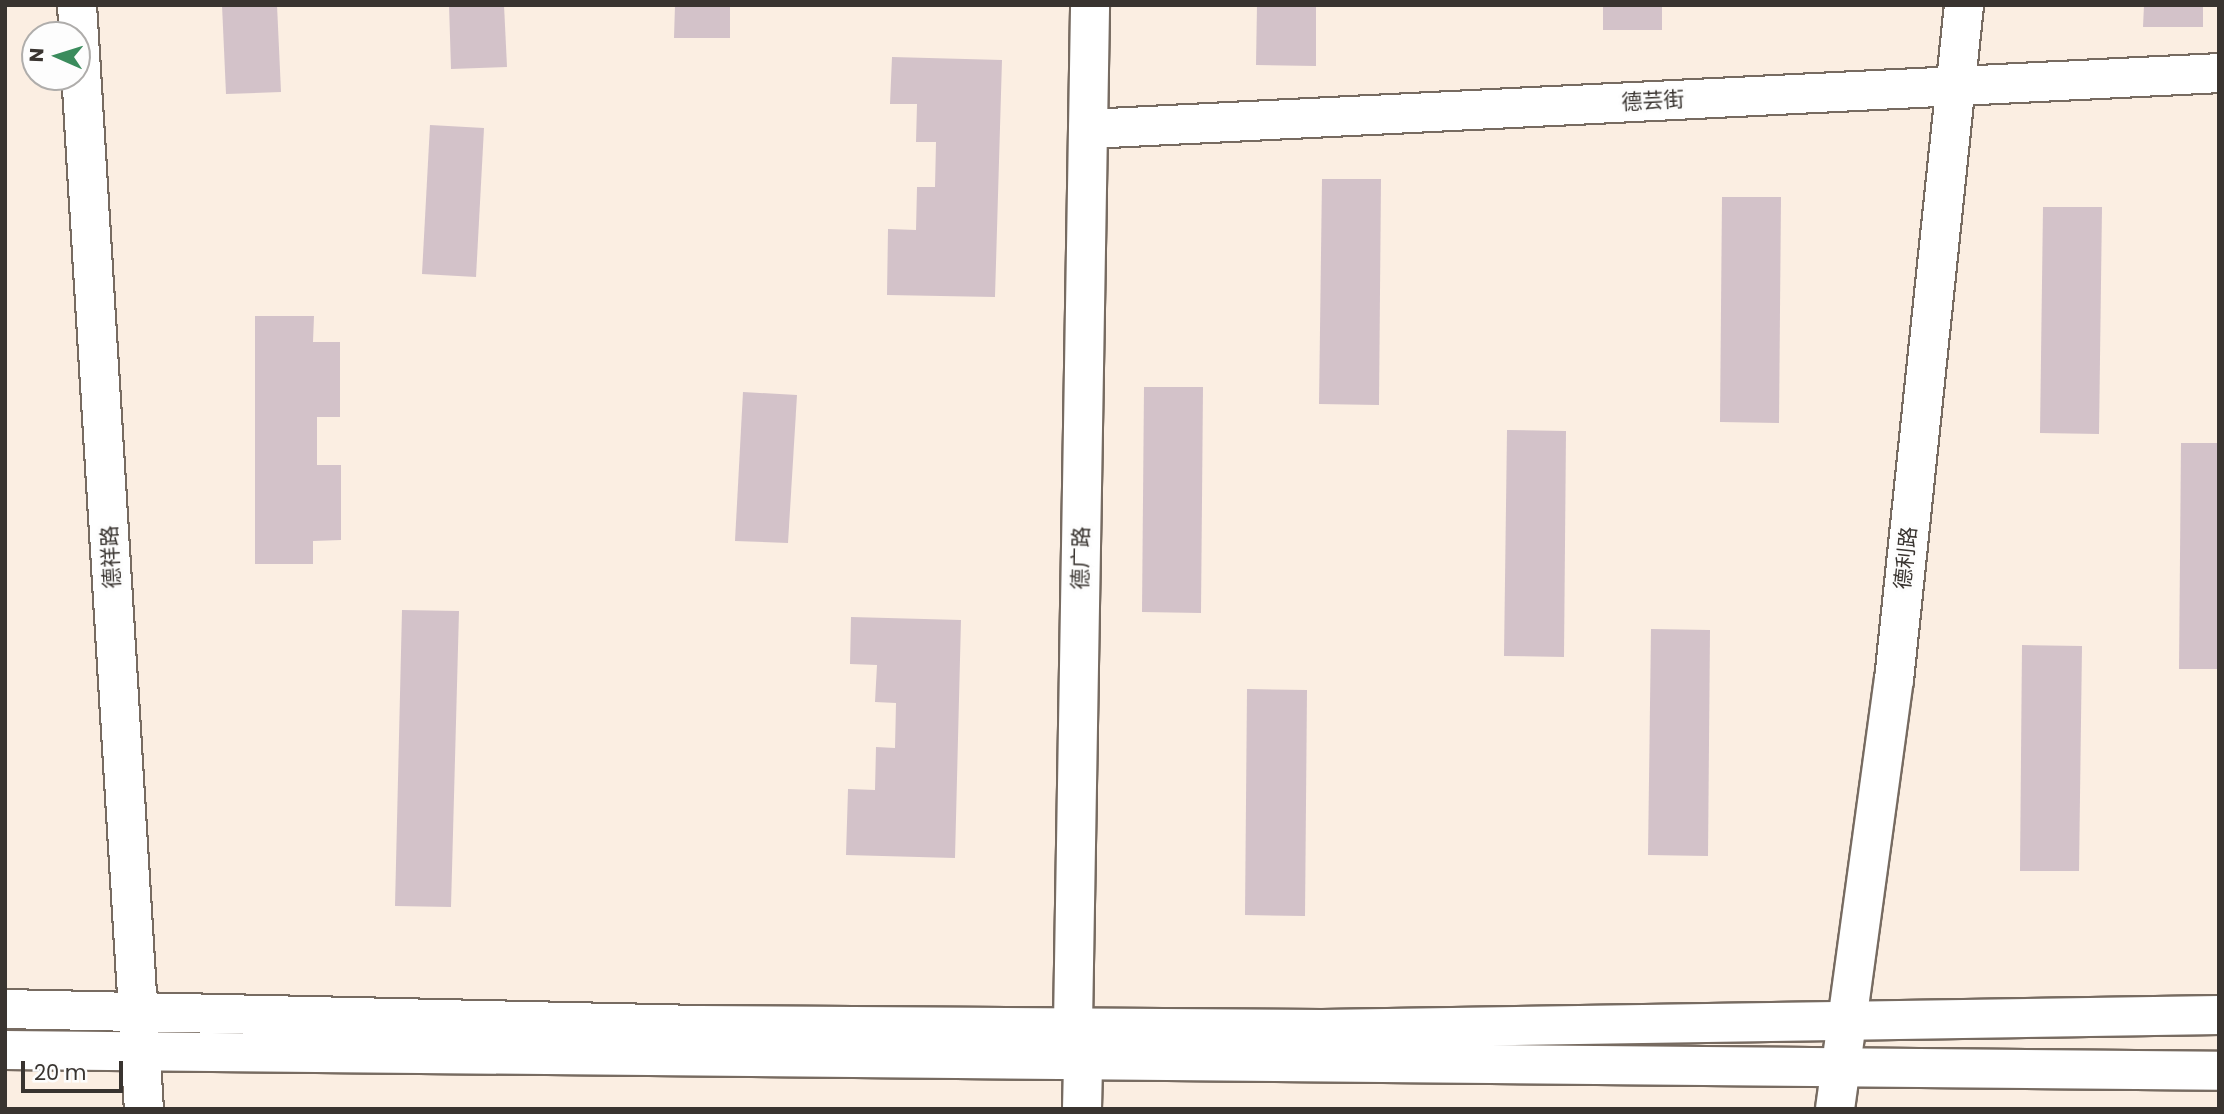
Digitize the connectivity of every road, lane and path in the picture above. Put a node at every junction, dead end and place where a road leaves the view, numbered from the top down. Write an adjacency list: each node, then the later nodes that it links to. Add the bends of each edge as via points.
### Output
1 (77, 5): 8 (street, 德祥路)
2 (1090, 5): 6 (street, 德广路)
3 (1964, 5): 5 (street, 德利路)
4 (2219, 73): 5 (street, 德芸街)
5 (1956, 86): 6 (street, 德芸街); 10 (street, 德利路, via 1894,680)
6 (1088, 129): 11 (street, 德广路)
7 (5, 1009): 8 (street)
8 (138, 1009): 11 (street, via 699,1025); 13 (street, 德祥路)
9 (2219, 1015): 10 (street)
10 (1847, 1020): 11 (street, via 1322,1029); 15 (street, 德利路)
11 (1073, 1024): 14 (street, 德广路)
12 (5, 1050): 13 (street)
13 (141, 1051): 14 (street); 17 (street, 德祥路)
14 (1083, 1063): 15 (street); 18 (street, 德广路)
15 (1840, 1068): 16 (street); 19 (street, 德利路)
16 (2219, 1071)
17 (144, 1109)
18 (1082, 1109)
19 (1835, 1109)

